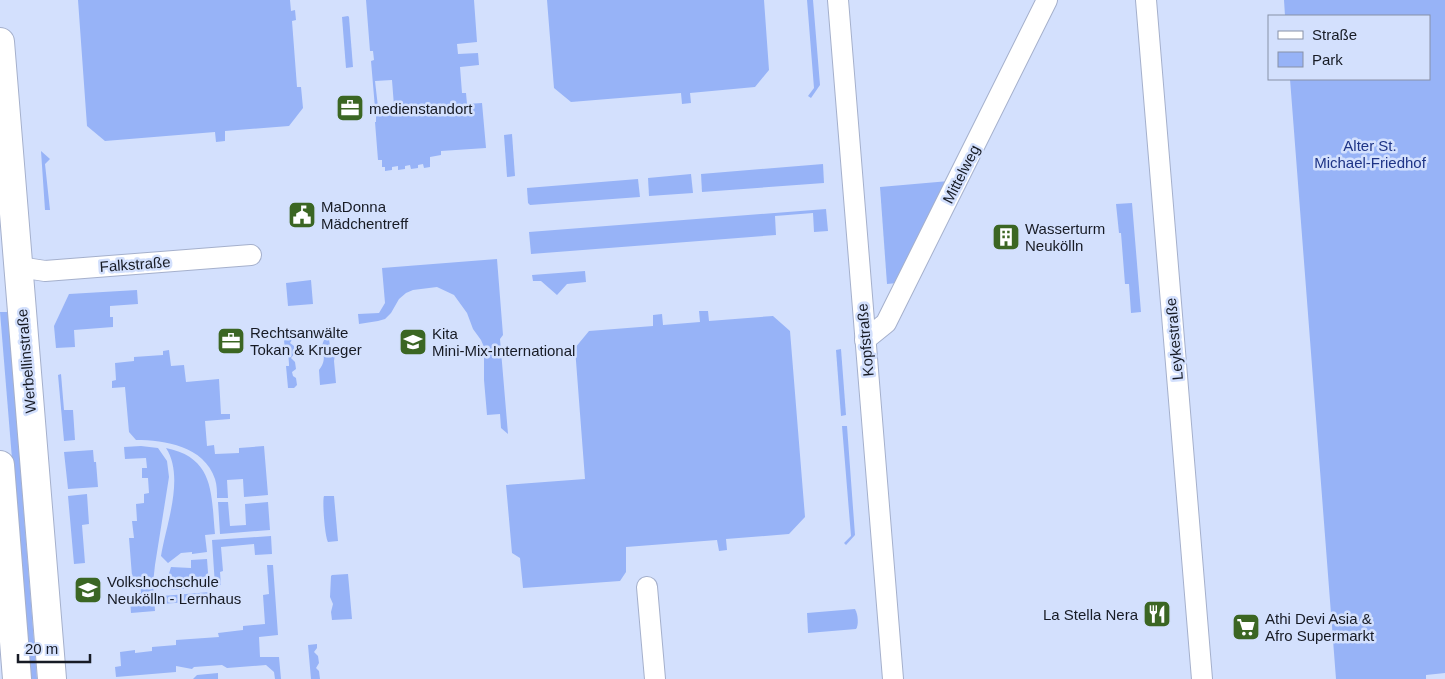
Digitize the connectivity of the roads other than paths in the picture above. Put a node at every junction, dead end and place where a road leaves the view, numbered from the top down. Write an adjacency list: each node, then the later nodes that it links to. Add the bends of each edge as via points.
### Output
1 (838, 0): 7 (street, Kopfstraße)
2 (1047, 0): 7 (street, Mittelweg, via 886,323)
3 (1146, 0): 14 (street, Leykestraße)
4 (0, 42): 6 (street, Werbellinstraße)
5 (251, 255): 6 (street, Falkstraße, via 45,271)
6 (9, 267): 11 (street, Werbellinstraße)
7 (865, 340): 13 (street, Kopfstraße)
8 (0, 465): 10 (street)
9 (647, 588): 12 (street)
10 (17, 679)
11 (52, 679)
12 (655, 679)
13 (892, 679)
14 (1202, 679)

